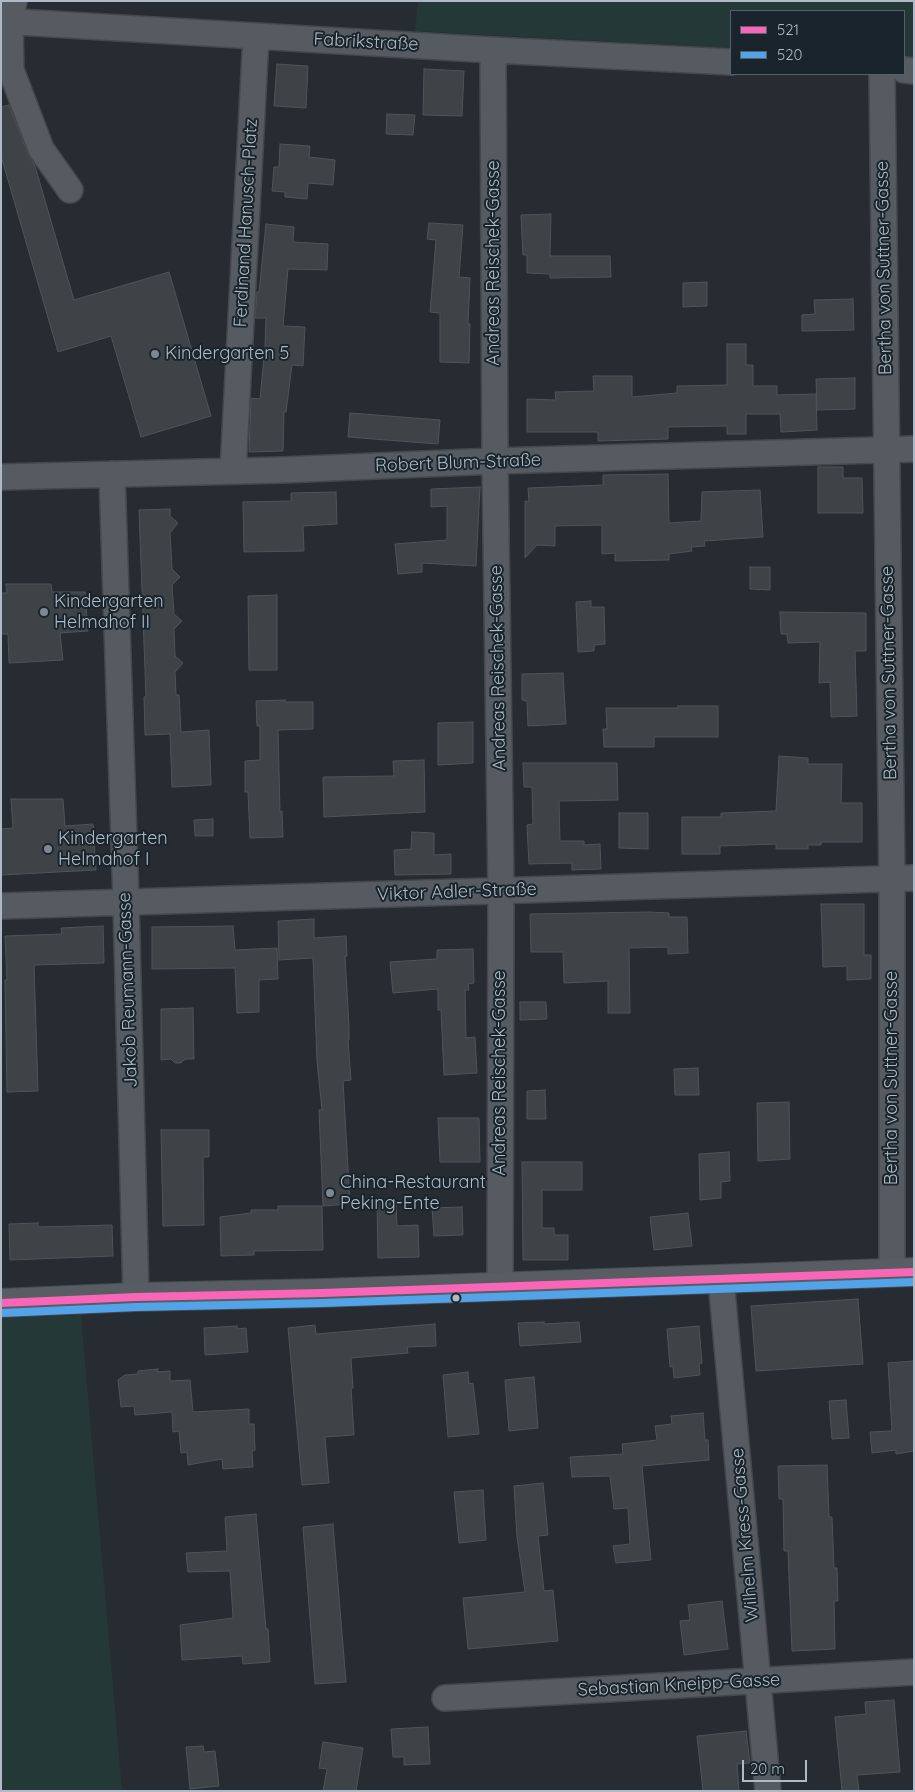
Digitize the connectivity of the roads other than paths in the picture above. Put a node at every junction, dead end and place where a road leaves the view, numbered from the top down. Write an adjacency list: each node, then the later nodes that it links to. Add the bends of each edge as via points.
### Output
1 (8, 15): 2 (street, Fabrikstraße); 6 (street, via 11,70 41,149)
2 (256, 36): 3 (street, Fabrikstraße); 10 (street, Ferdinand Hanusch-Platz)
3 (493, 50): 4 (street, Fabrikstraße); 9 (street, Andreas Reischek-Gasse)
4 (730, 62)
5 (882, 75): 8 (street, Bertha von Suttner-Gasse)
6 (70, 190)
7 (914, 449): 8 (street, Robert Blum-Straße)
8 (886, 450): 9 (street, Robert Blum-Straße); 13 (street, Bertha von Suttner-Gasse)
9 (495, 461): 10 (street, Robert Blum-Straße); 14 (street, Andreas Reischek-Gasse)
10 (233, 471): 11 (street, Robert Blum-Straße)
11 (112, 474): 12 (street, Robert Blum-Straße); 15 (street, Jakob Reumann-Gasse)
12 (1, 477)
13 (903, 878): 14 (street, Viktor Adler-Straße); 17 (street, Bertha von Suttner-Gasse)
14 (501, 890): 15 (street, Viktor Adler-Straße); 19 (street, Andreas Reischek-Gasse)
15 (126, 902): 16 (street, Viktor Adler-Straße); 20 (street, Jakob Reumann-Gasse)
16 (1, 906)
17 (903, 1273): 18 (main road)
18 (721, 1280): 19 (main road); 23 (street, Wilhelm Kress-Gasse)
19 (500, 1286): 20 (main road)
20 (136, 1297): 21 (main road)
21 (1, 1303)
22 (914, 1672): 23 (street, Sebastian Kneipp-Gasse)
23 (759, 1680): 24 (street, Sebastian Kneipp-Gasse); 25 (street, Wilhelm Kress-Gasse)
24 (445, 1698)
25 (768, 1791)

